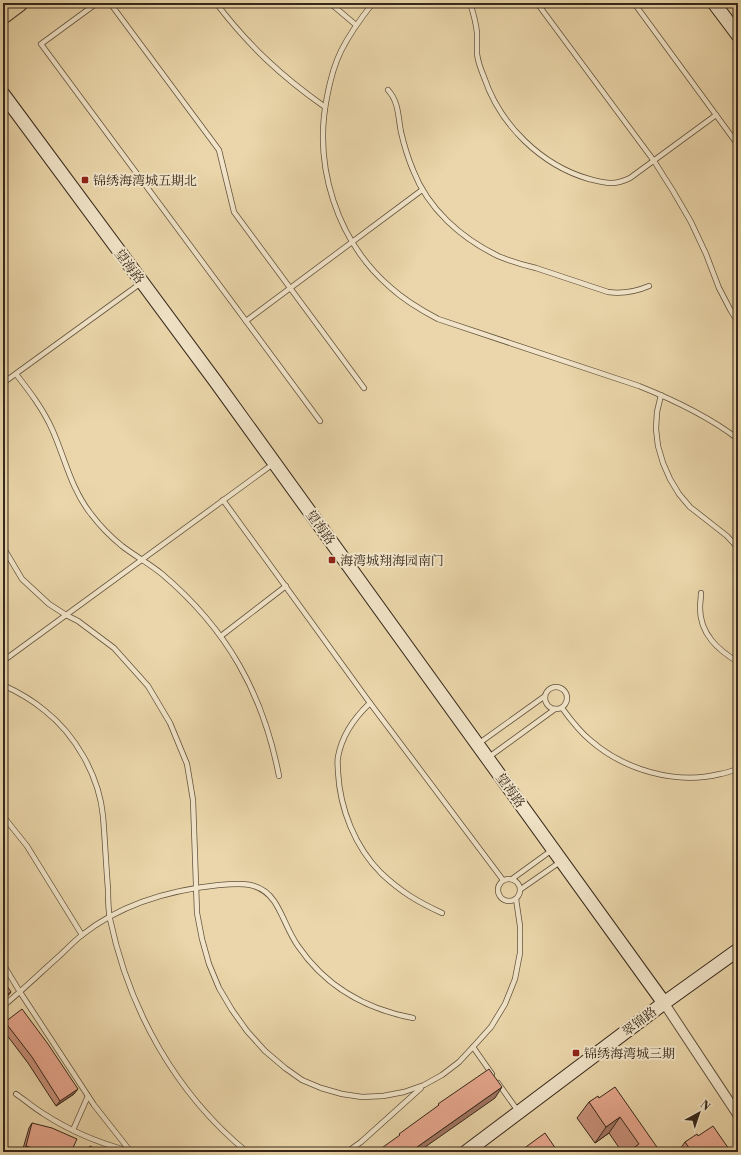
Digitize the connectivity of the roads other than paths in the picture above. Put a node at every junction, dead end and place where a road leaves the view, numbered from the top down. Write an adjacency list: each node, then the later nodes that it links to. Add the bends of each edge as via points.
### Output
1 (19, 3): 11 (highway)
2 (97, 3): 25 (lane, via 41,44)
3 (110, 3): 24 (lane, via 219,150 234,212)
4 (216, 3): 16 (lane, via 252,46 275,68)
5 (330, 3): 12 (lane)
6 (373, 3): 12 (lane)
7 (470, 3): 19 (lane, via 477,33 477,55 484,78 493,99 521,138 559,166 580,176 605,183 622,182)
8 (537, 3): 19 (lane)
9 (634, 3): 17 (lane)
10 (714, 3): 13 (street)
11 (3, 14)
12 (356, 25): 16 (lane, via 341,52 330,81)
13 (738, 35)
14 (388, 90): 20 (lane, via 397,103 406,152)
15 (3, 94): 22 (street, 望海路)
16 (325, 107): 21 (lane, via 322,146 327,180 337,212)
17 (716, 115): 18 (lane); 19 (lane)
18 (738, 145)
19 (654, 161): 26 (lane, via 691,222 719,288)
20 (422, 190): 21 (lane); 23 (lane, via 456,229 500,256 608,292 629,293)
21 (352, 242): 24 (lane); 30 (lane, via 369,266 390,287 412,305 438,319)
22 (142, 282): 27 (lane); 33 (street, 望海路)
23 (649, 286)
24 (291, 289): 25 (lane); 29 (lane)
25 (246, 321): 31 (lane)
26 (738, 322)
27 (16, 374): 28 (lane); 37 (lane, via 52,428 68,474 90,514 106,532)
28 (3, 384)
29 (364, 388)
30 (661, 395): 32 (lane, via 702,415); 36 (lane, via 656,429 662,463 670,479 690,507)
31 (320, 421)
32 (738, 439)
33 (274, 463): 34 (lane); 49 (street, 望海路)
34 (223, 500): 37 (lane); 38 (lane)
35 (3, 547): 40 (lane, via 22,579 49,604)
36 (738, 548)
37 (142, 560): 40 (lane); 41 (lane, via 160,572 187,597)
38 (286, 586): 41 (lane); 46 (lane)
39 (701, 593): 43 (lane, via 700,610 703,626 711,641)
40 (66, 615): 42 (lane); 58 (lane, via 114,648 148,686 170,723 187,764 193,800)
41 (221, 636): 52 (lane, via 244,673 262,713)
42 (3, 661)
43 (738, 662)
44 (3, 685): 62 (lane, via 45,710 63,727 89,768 98,791 103,815)
45 (545, 696): 47 (lane, via 552,688 562,689 567,699); 48 (lane, via 546,703); 49 (lane)
46 (370, 703): 57 (lane); 61 (lane, via 352,722 340,746 337,759 338,783 343,808 364,853 380,872 419,903)
47 (562, 708): 48 (lane); 51 (lane, via 590,740 612,756 637,768 664,775 692,778 719,775)
48 (555, 709): 50 (lane)
49 (478, 744): 50 (street, 望海路)
50 (487, 758): 54 (street, 望海路)
51 (738, 769)
52 (279, 776)
53 (3, 816): 63 (lane, via 27,846)
54 (553, 849): 55 (street, 望海路); 56 (lane)
55 (561, 861): 59 (lane); 67 (street, 望海路)
56 (512, 879): 57 (lane); 59 (lane)
57 (503, 880): 60 (lane, via 497,890 499,896 504,900)
58 (196, 887): 62 (lane, via 137,904); 69 (lane, via 239,883 252,885 264,891 273,900 298,947 324,977 368,1005); 71 (lane, via 202,939 219,988 247,1032 265,1051 302,1080 348,1095 384,1096)
59 (520, 889): 60 (lane)
60 (516, 899): 70 (lane, via 520,953 515,979 505,1004 491,1027)
61 (442, 913)
62 (110, 917): 63 (lane); 78 (lane, via 118,954 130,989 164,1057 185,1088)
63 (82, 935): 66 (lane)
64 (738, 950): 67 (street, 翠锦路)
65 (3, 964): 66 (lane)
66 (20, 992): 68 (lane); 73 (lane)
67 (664, 1003): 74 (street, 翠锦路); 75 (street)
68 (3, 1006)
69 (413, 1018)
70 (474, 1047): 71 (lane, via 442,1075); 74 (lane)
71 (424, 1085): 79 (lane)
72 (16, 1094): 76 (lane, via 43,1114)
73 (88, 1096): 76 (lane); 77 (lane)
74 (519, 1112): 80 (street, 翠锦路)
75 (738, 1115)
76 (73, 1130): 77 (lane)
77 (130, 1152)
78 (247, 1152)
79 (347, 1152)
80 (466, 1152)

